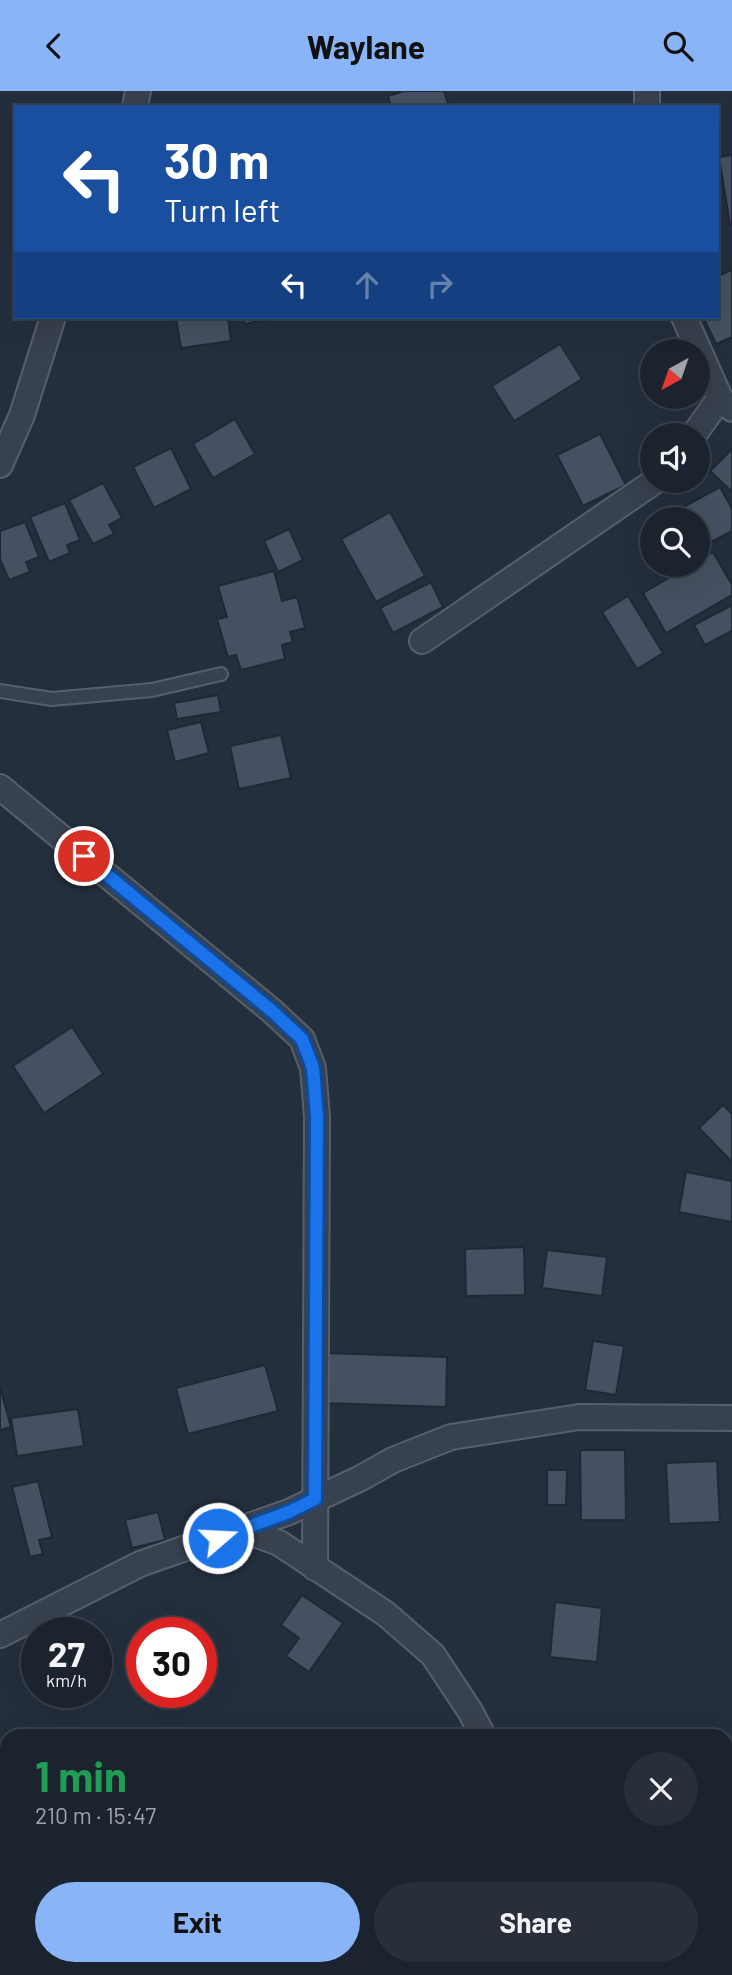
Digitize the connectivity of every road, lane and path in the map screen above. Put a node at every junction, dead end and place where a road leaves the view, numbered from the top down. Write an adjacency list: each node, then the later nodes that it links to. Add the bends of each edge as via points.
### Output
1 (52, 319): 5 (street, via 22,415)
2 (685, 319): 3 (street)
3 (726, 403): 4 (street)
4 (706, 423)
5 (0, 465)
6 (640, 491): 7 (street)
7 (422, 641)
8 (221, 674): 9 (lane, via 152,690 52,699)
9 (0, 691)
10 (0, 787): 12 (street, via 302,1039 313,1068 317,1117)
11 (732, 1417): 12 (street, via 579,1417 451,1437)
12 (315, 1499): 13 (street); 14 (street)
13 (244, 1530): 14 (street, via 279,1543); 15 (street, via 140,1564)
14 (315, 1568): 16 (street, via 386,1614 433,1655)
15 (0, 1635)
16 (479, 1729)

